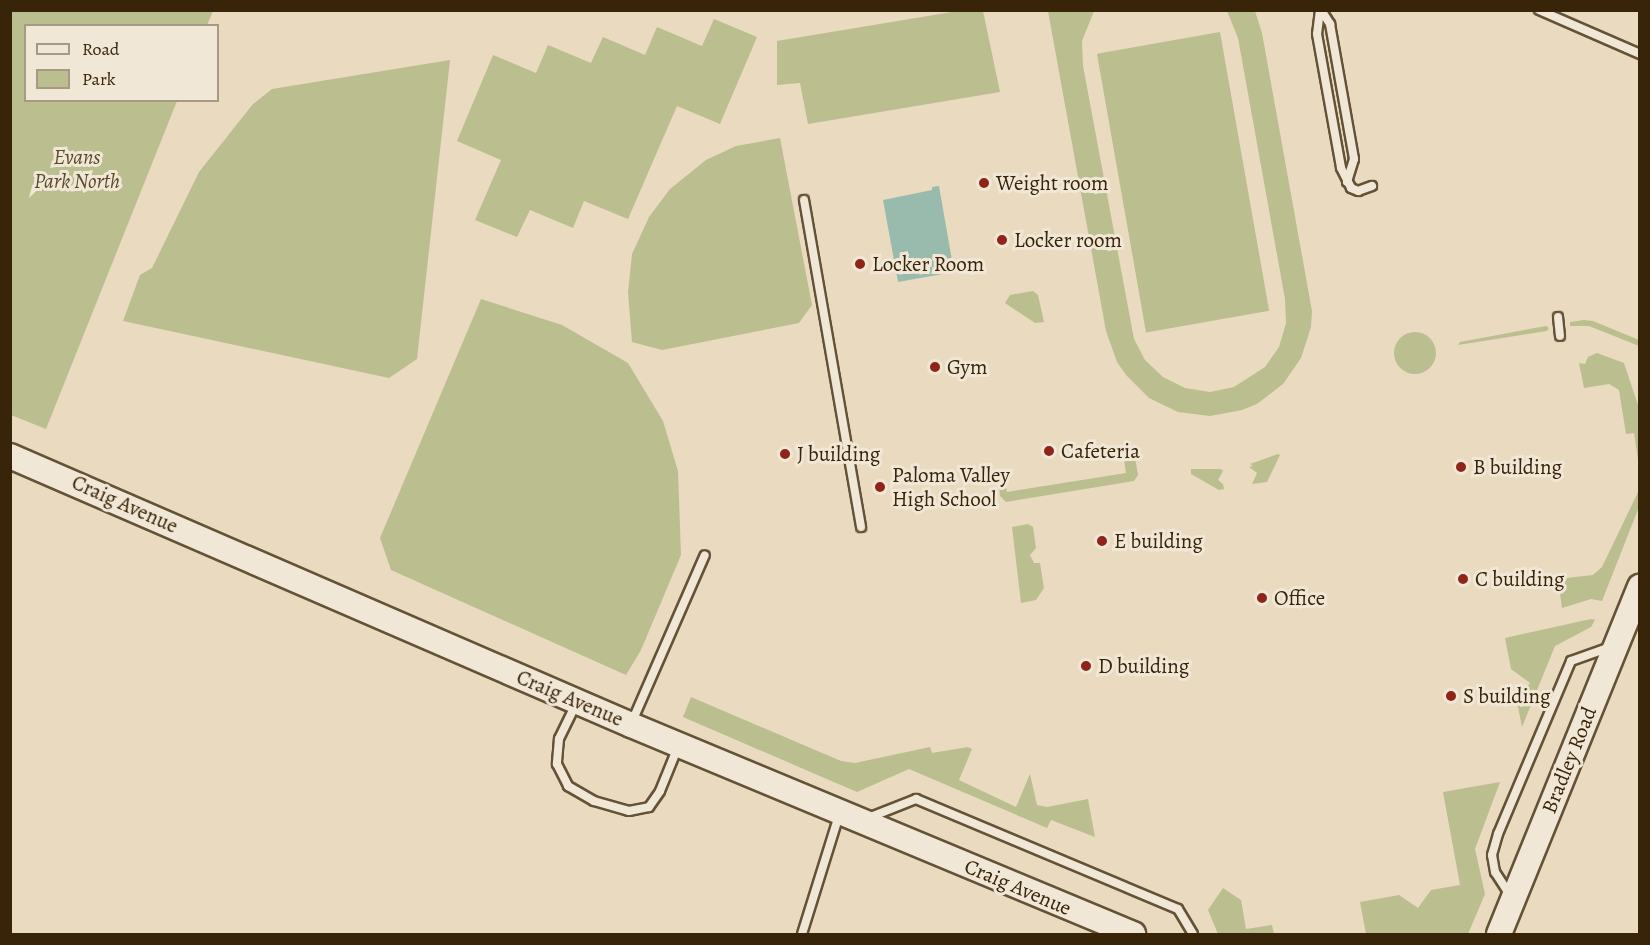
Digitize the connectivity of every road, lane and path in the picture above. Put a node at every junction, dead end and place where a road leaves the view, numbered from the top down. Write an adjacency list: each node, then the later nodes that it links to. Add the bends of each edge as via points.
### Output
1 (1320, 10): 4 (lane, via 1317,34 1341,168); 4 (lane, via 1330,24 1354,159)
2 (1539, 10): 3 (lane)
3 (1640, 54)
4 (1347, 182): 5 (lane, via 1358,191)
5 (1372, 186)
6 (804, 200): 10 (lane)
7 (1558, 317): 8 (lane)
8 (1560, 336)
9 (10, 456): 14 (street, Craig Avenue)
10 (861, 527)
11 (705, 555): 15 (lane)
12 (1640, 586): 13 (street, Bradley Road)
13 (1616, 645): 18 (street, Bradley Road); 18 (lane, via 1571,661 1498,834 1492,855 1495,872)
14 (577, 701): 15 (street, Craig Avenue); 16 (lane, via 559,739 557,764 568,786 594,801 629,811 649,807)
15 (631, 725): 16 (street, Craig Avenue)
16 (679, 745): 17 (street, Craig Avenue)
17 (851, 817): 19 (lane); 20 (street, Craig Avenue); 21 (lane, via 916,799 1178,909)
18 (1513, 900): 22 (street, Bradley Road)
19 (802, 934)
20 (1133, 934)
21 (1193, 934)
22 (1499, 934)

